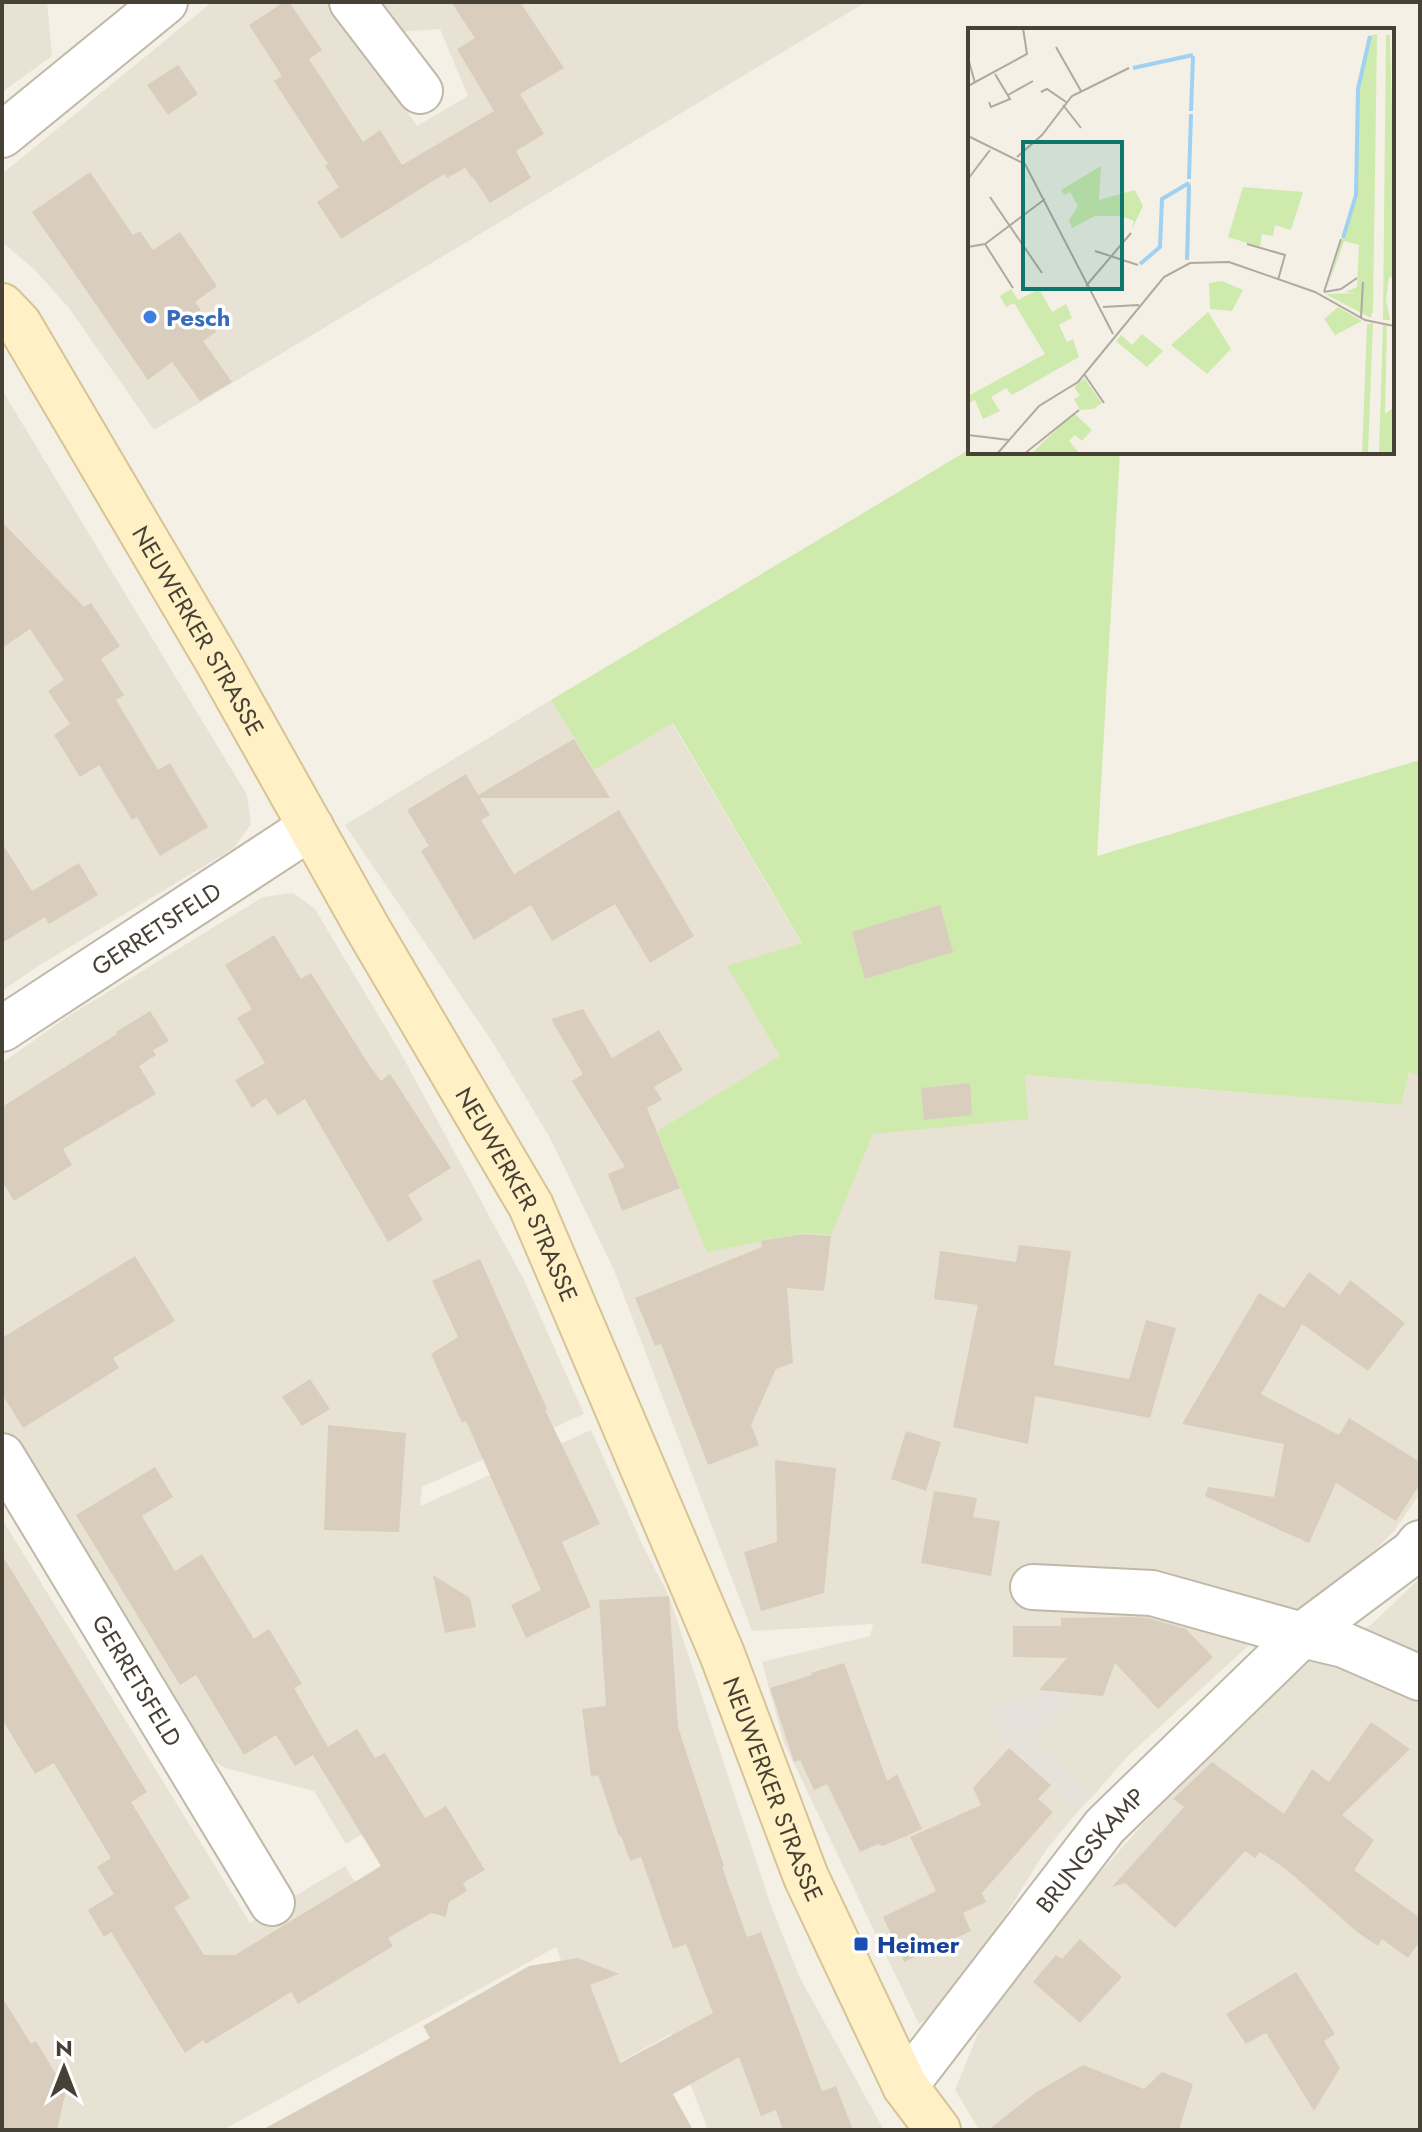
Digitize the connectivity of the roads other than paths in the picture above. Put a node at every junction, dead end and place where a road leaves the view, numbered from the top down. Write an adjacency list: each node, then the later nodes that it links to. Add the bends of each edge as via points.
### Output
1 (165, 2): 4 (street)
2 (352, 2): 3 (street)
3 (420, 91)
4 (2, 135)
5 (2, 306): 6 (street, NEUWERKER STRASSE, via 19,324)
6 (311, 827): 7 (street, GERRETSFELD); 14 (street, NEUWERKER STRASSE, via 531,1206 722,1654 806,1877)
7 (2, 1029)
8 (2, 1456): 13 (street, GERRETSFELD)
9 (1420, 1543): 11 (street, BRUNGSKAMP)
10 (1033, 1587): 11 (street, via 1152,1593)
11 (1302, 1635): 12 (street, via 1344,1645); 14 (street, BRUNGSKAMP, via 1105,1826)
12 (1420, 1678)
13 (272, 1903)
14 (905, 2086): 15 (street, NEUWERKER STRASSE)
15 (938, 2130)

